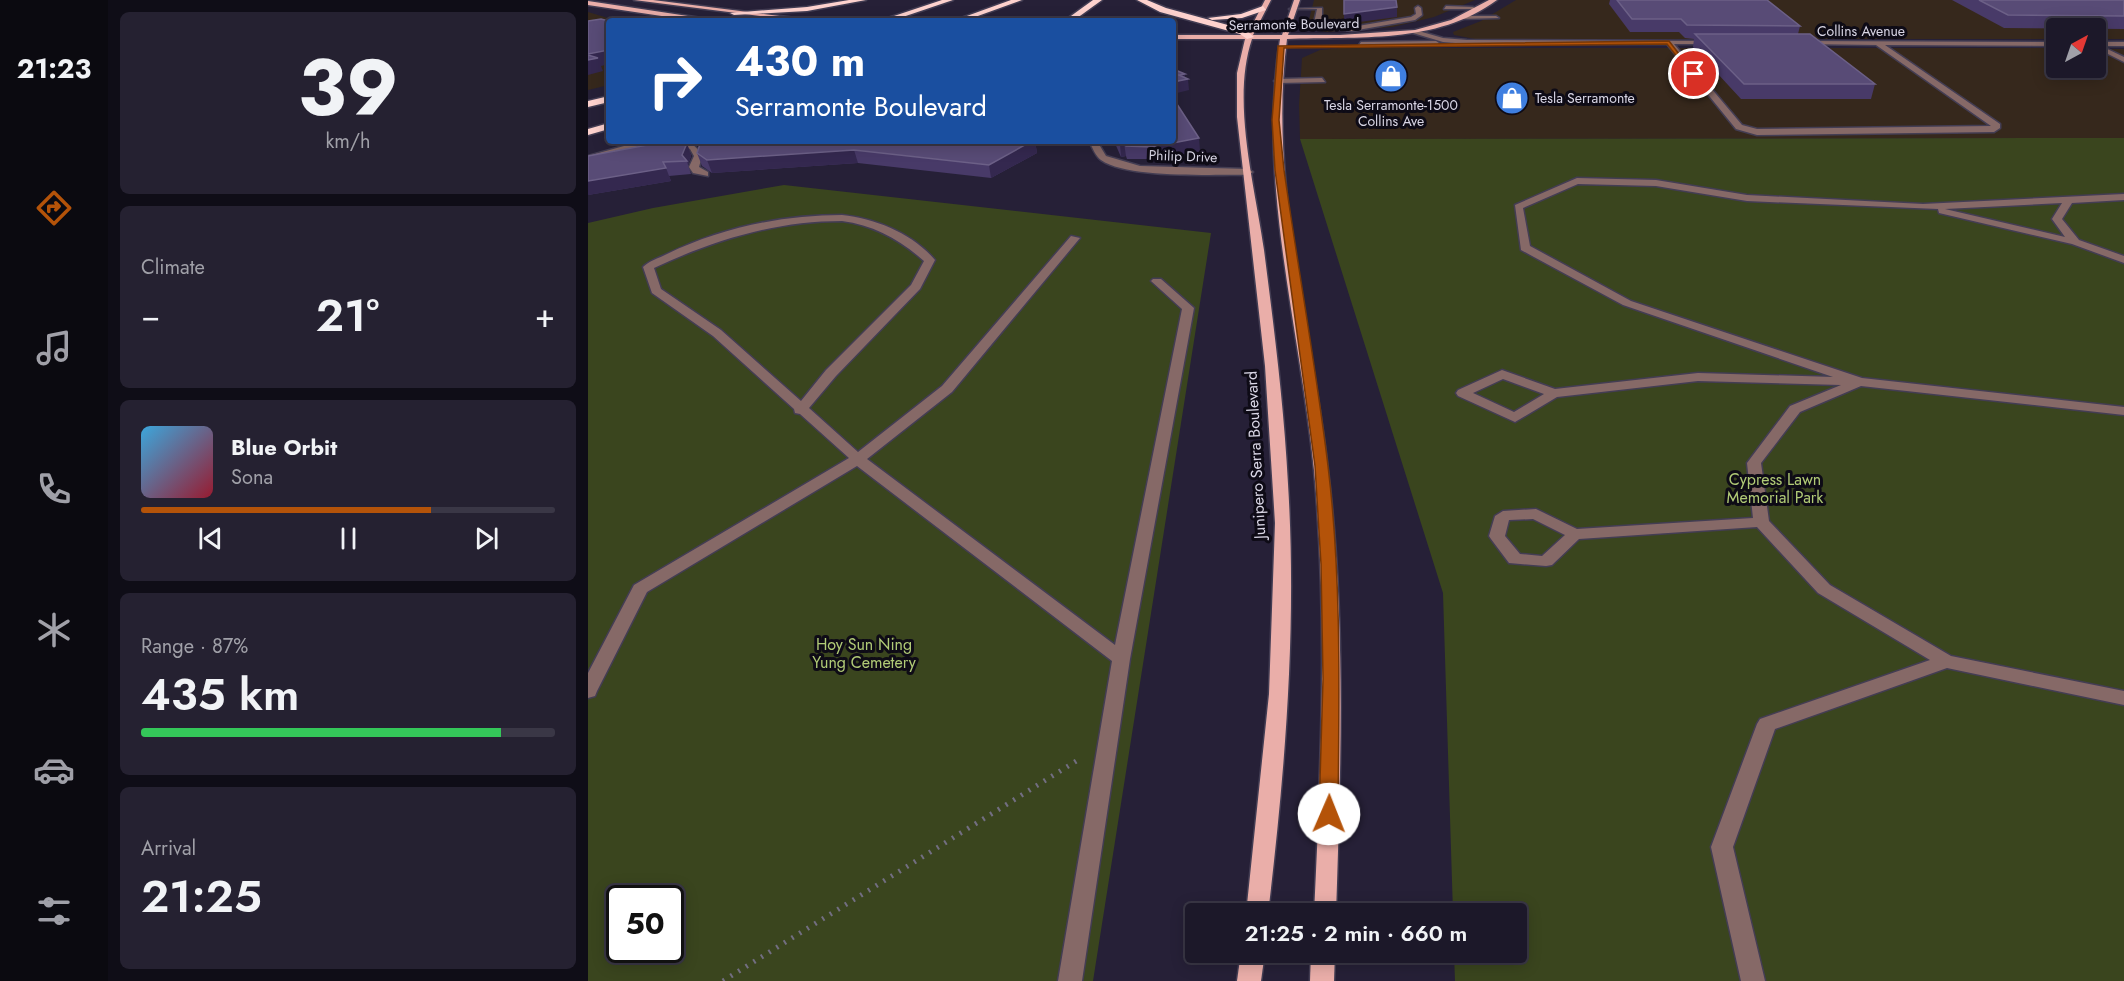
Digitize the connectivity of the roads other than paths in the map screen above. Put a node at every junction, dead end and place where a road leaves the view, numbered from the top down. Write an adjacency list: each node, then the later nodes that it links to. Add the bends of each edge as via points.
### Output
1 (637, 0): 18 (main road)
2 (862, 0): 18 (highway, via 807,9)
3 (867, 0): 21 (highway)
4 (949, 0): 22 (highway)
5 (1018, 0): 23 (highway)
6 (1098, 0): 24 (highway)
7 (1141, 0): 17 (highway)
8 (1268, 0): 12 (main road, Junipero Serra Boulevard)
9 (1297, 0): 15 (main road)
10 (1494, 0): 16 (main road, Serramonte Boulevard)
11 (588, 3): 19 (main road)
12 (1263, 8): 17 (highway, via 1242,16 1220,18); 29 (main road, Junipero Serra Boulevard)
13 (1418, 8): 15 (street, via 1419,15 1413,19 1352,29 1320,26 1317,9)
14 (1446, 8): 16 (street)
15 (1292, 9): 30 (main road)
16 (1476, 9): 25 (main road, Serramonte Boulevard)
17 (1163, 10): 29 (highway)
18 (734, 13): 20 (main road)
19 (688, 18)
20 (779, 18)
21 (804, 18)
22 (892, 18)
23 (966, 18)
24 (1072, 18)
25 (1460, 18): 26 (street); 27 (main road, Serramonte Boulevard)
26 (1496, 18)
27 (1415, 32): 30 (main road, Serramonte Boulevard); 31 (street); 39 (main road, Serramonte Boulevard, via 1404,39)
28 (1176, 37): 29 (main road, Serramonte Boulevard)
29 (1250, 37): 30 (main road, Serramonte Boulevard); 44 (main road, Junipero Serra Boulevard)
30 (1283, 37): 45 (main road)
31 (1467, 42): 32 (street); 39 (street)
32 (1479, 42): 33 (street); 49 (street)
33 (1669, 42): 34 (street); 36 (street, via 1739,127 1757,132 1991,130 1997,126)
34 (1727, 42)
35 (1796, 42): 36 (street, Collins Avenue)
36 (1878, 42): 37 (street, Collins Avenue)
37 (1920, 43): 38 (street, Collins Avenue); 46 (street)
38 (1986, 43): 40 (street, Collins Avenue); 47 (street)
39 (1361, 44): 45 (main road, Serramonte Boulevard)
40 (2046, 44)
41 (2124, 44): 42 (street)
42 (2106, 45)
43 (1235, 46): 44 (main road, Serramonte Boulevard)
44 (1247, 46): 45 (main road, Serramonte Boulevard); 63 (main road, Junipero Serra Boulevard, via 1241,88)
45 (1281, 46): 52 (main road)
46 (1930, 50)
47 (1996, 50)
48 (2106, 50): 50 (street)
49 (1479, 53)
50 (2124, 60)
51 (1322, 80): 52 (street)
52 (1278, 81): 84 (main road, via 1276,120 1282,197 1322,466 1329,564 1331,679)
53 (606, 100): 54 (highway)
54 (588, 104)
55 (606, 127): 56 (highway)
56 (588, 132)
57 (640, 144): 62 (street)
58 (686, 144): 61 (street)
59 (1096, 144): 63 (street, Philip Drive, via 1103,158 1129,167)
60 (704, 146): 61 (street)
61 (693, 147): 64 (street, via 698,156 694,167)
62 (588, 159)
63 (1248, 172): 83 (main road, Junipero Serra Boulevard, via 1275,387 1283,564 1270,807)
64 (705, 174)
65 (2124, 197): 66 (street)
66 (2069, 199): 67 (street); 69 (street, via 2057,219)
67 (1923, 207): 69 (street); 72 (street, via 1747,198 1656,183 1577,181 1518,207 1525,248 1627,303)
68 (1075, 238): 76 (street, via 947,389)
69 (2075, 242): 70 (street)
70 (2124, 261)
71 (1157, 281): 79 (street, via 1188,308)
72 (1860, 382): 73 (street, via 1698,377); 75 (street); 77 (street, via 1794,409 1754,463)
73 (1554, 393): 73 (street, via 1515,418 1463,393 1502,374)
74 (800, 410): 74 (street, via 915,287 930,260 908,241 858,220 827,218 765,226 699,244 648,267 656,291 717,333); 76 (street)
75 (2124, 411)
76 (858, 459): 79 (street); 81 (street, via 640,589)
77 (1761, 522): 78 (street); 80 (street, via 1824,589)
78 (1575, 534)
79 (1121, 659): 87 (street)
80 (1946, 661): 82 (street); 90 (street, via 1767,724 1722,847)
81 (588, 691)
82 (2124, 698)
83 (1258, 903)
84 (1325, 903)
85 (1251, 963): 88 (main road)
86 (1323, 963): 89 (main road)
87 (1070, 981)
88 (1249, 981)
89 (1322, 981)
90 (1753, 981)

